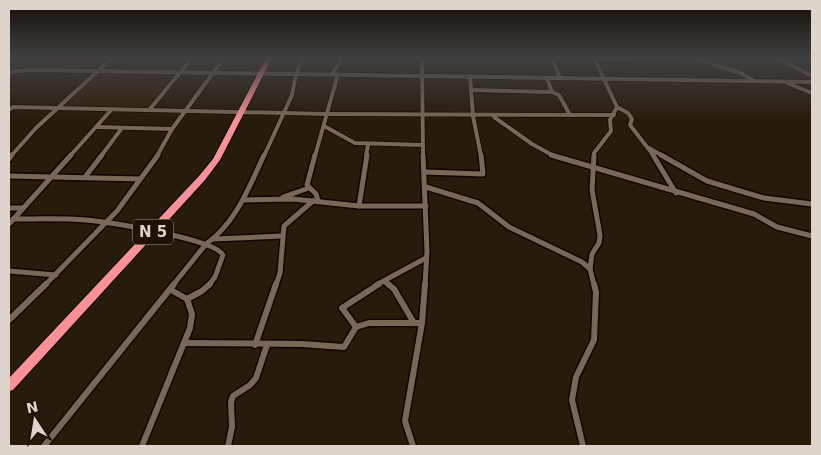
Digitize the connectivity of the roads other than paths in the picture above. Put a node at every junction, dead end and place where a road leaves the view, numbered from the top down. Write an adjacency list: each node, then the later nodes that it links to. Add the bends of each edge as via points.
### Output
1 (89, 79): 21 (street)
2 (176, 79): 23 (street)
3 (208, 79): 24 (street)
4 (259, 79): 25 (highway, N 5)
5 (295, 79): 26 (street, via 292,95)
6 (337, 79): 27 (street)
7 (422, 79): 28 (street)
8 (470, 79): 16 (street)
9 (547, 79): 17 (street)
10 (604, 79): 19 (street)
11 (665, 79): 13 (street)
12 (751, 79): 13 (street)
13 (754, 81): 14 (street)
14 (781, 82): 15 (street); 18 (street)
15 (812, 82)
16 (472, 90): 17 (street); 31 (street)
17 (552, 92): 29 (street, via 559,95)
18 (812, 93)
19 (616, 107): 30 (street); 39 (street, via 628,113 632,119 630,125)
20 (10, 108): 21 (street)
21 (59, 108): 22 (street); 40 (street)
22 (112, 109): 23 (street); 34 (street)
23 (150, 110): 24 (street)
24 (186, 110): 25 (street); 36 (street)
25 (241, 113): 26 (street); 61 (highway, N 5, via 216,160)
26 (282, 114): 27 (street); 50 (street)
27 (327, 114): 28 (street); 33 (street)
28 (422, 115): 31 (street); 38 (street)
29 (570, 115): 30 (street); 32 (street)
30 (614, 115): 41 (street, via 610,120 610,131 594,153)
31 (473, 116): 32 (street); 42 (street, via 483,174)
32 (491, 116): 41 (street, via 555,157)
33 (324, 126): 37 (street, via 355,143); 48 (street, via 307,185)
34 (96, 128): 35 (street); 44 (street)
35 (122, 128): 36 (street); 45 (street)
36 (172, 129): 46 (street)
37 (368, 144): 38 (street); 54 (street)
38 (423, 145): 42 (street)
39 (650, 148): 49 (street); 53 (street, via 707,181 764,198)
40 (9, 159)
41 (593, 168): 49 (street); 67 (street, via 592,190 600,235)
42 (424, 172): 47 (street)
43 (9, 176): 44 (street)
44 (52, 176): 45 (street); 57 (street)
45 (85, 177): 46 (street)
46 (140, 179): 59 (street)
47 (426, 187): 55 (street); 67 (street, via 478,203 509,227 582,262)
48 (309, 188): 51 (street); 52 (street, via 316,194)
49 (676, 193): 63 (street, via 754,214 777,227)
50 (243, 200): 51 (street); 64 (street)
51 (278, 200): 52 (street)
52 (316, 201): 54 (street); 62 (street, via 289,220)
53 (812, 204)
54 (359, 206): 55 (street)
55 (426, 206): 66 (street)
56 (9, 208): 57 (street)
57 (23, 208): 58 (street)
58 (13, 219): 59 (street); 60 (street)
59 (107, 222): 61 (street); 69 (street)
60 (9, 224)
61 (155, 230): 65 (street); 80 (highway, N 5)
62 (282, 236): 64 (street); 78 (street, via 280,273)
63 (812, 236)
64 (212, 239): 65 (street)
65 (206, 244): 71 (street); 72 (street, via 224,255 210,285 202,293)
66 (427, 257): 70 (street); 75 (street)
67 (590, 269): 85 (street, via 596,292 594,340 576,377 572,400)
68 (9, 271): 69 (street)
69 (56, 275): 73 (street)
70 (385, 282): 74 (street, via 394,289); 76 (street, via 342,308)
71 (171, 290): 72 (street); 81 (street)
72 (187, 299): 77 (street, via 192,314)
73 (9, 320)
74 (414, 323): 75 (street); 76 (street, via 369,323)
75 (422, 323): 84 (street, via 405,421)
76 (356, 327): 79 (street, via 344,346 337,348)
77 (185, 343): 78 (street); 82 (street)
78 (255, 345): 79 (street)
79 (267, 345): 83 (street, via 256,378 232,396)
80 (9, 386)
81 (44, 446)
82 (142, 446)
83 (228, 446)
84 (414, 446)
85 (584, 446)

